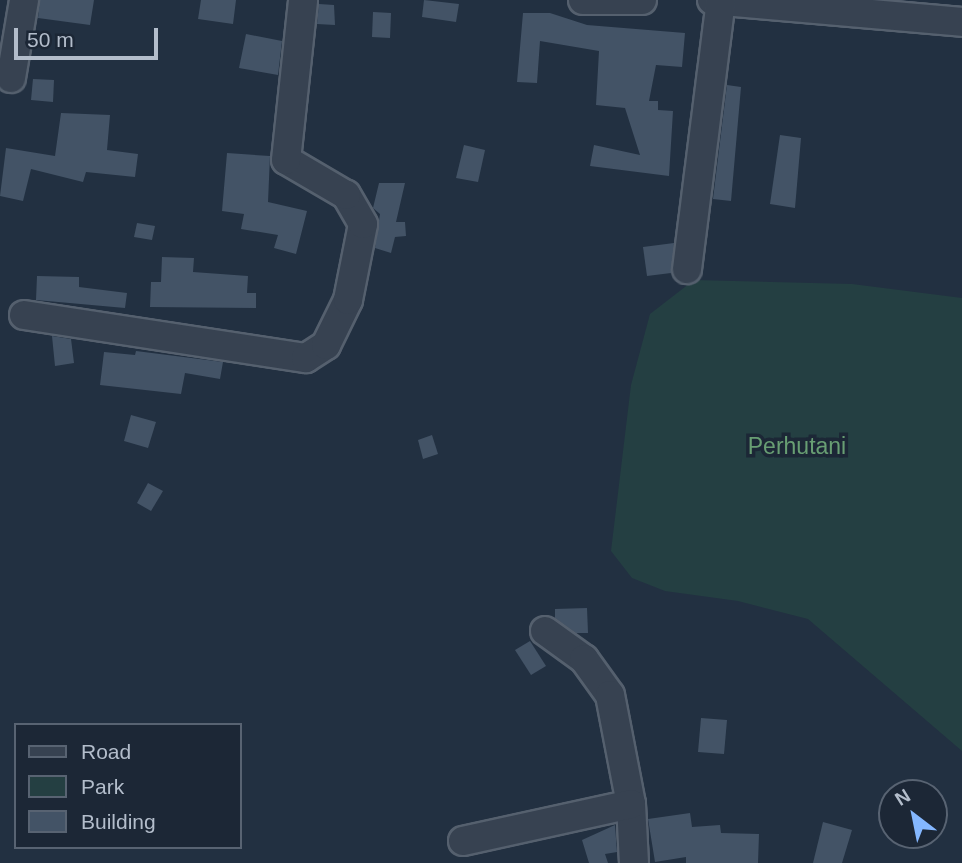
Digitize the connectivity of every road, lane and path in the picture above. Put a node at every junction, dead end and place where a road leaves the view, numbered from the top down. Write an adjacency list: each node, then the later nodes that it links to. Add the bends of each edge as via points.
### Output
1 (24, 0): 7 (street)
2 (303, 0): 9 (street, via 286,160 346,195 363,225 348,300 326,345 306,358)
3 (583, 0): 4 (street)
4 (642, 0)
5 (717, 1): 6 (street); 8 (street)
6 (962, 22)
7 (11, 78)
8 (687, 269)
9 (24, 315)
10 (545, 631): 11 (street, via 584,659 610,695)
11 (631, 804): 12 (street); 13 (street)
12 (463, 841)
13 (634, 863)

